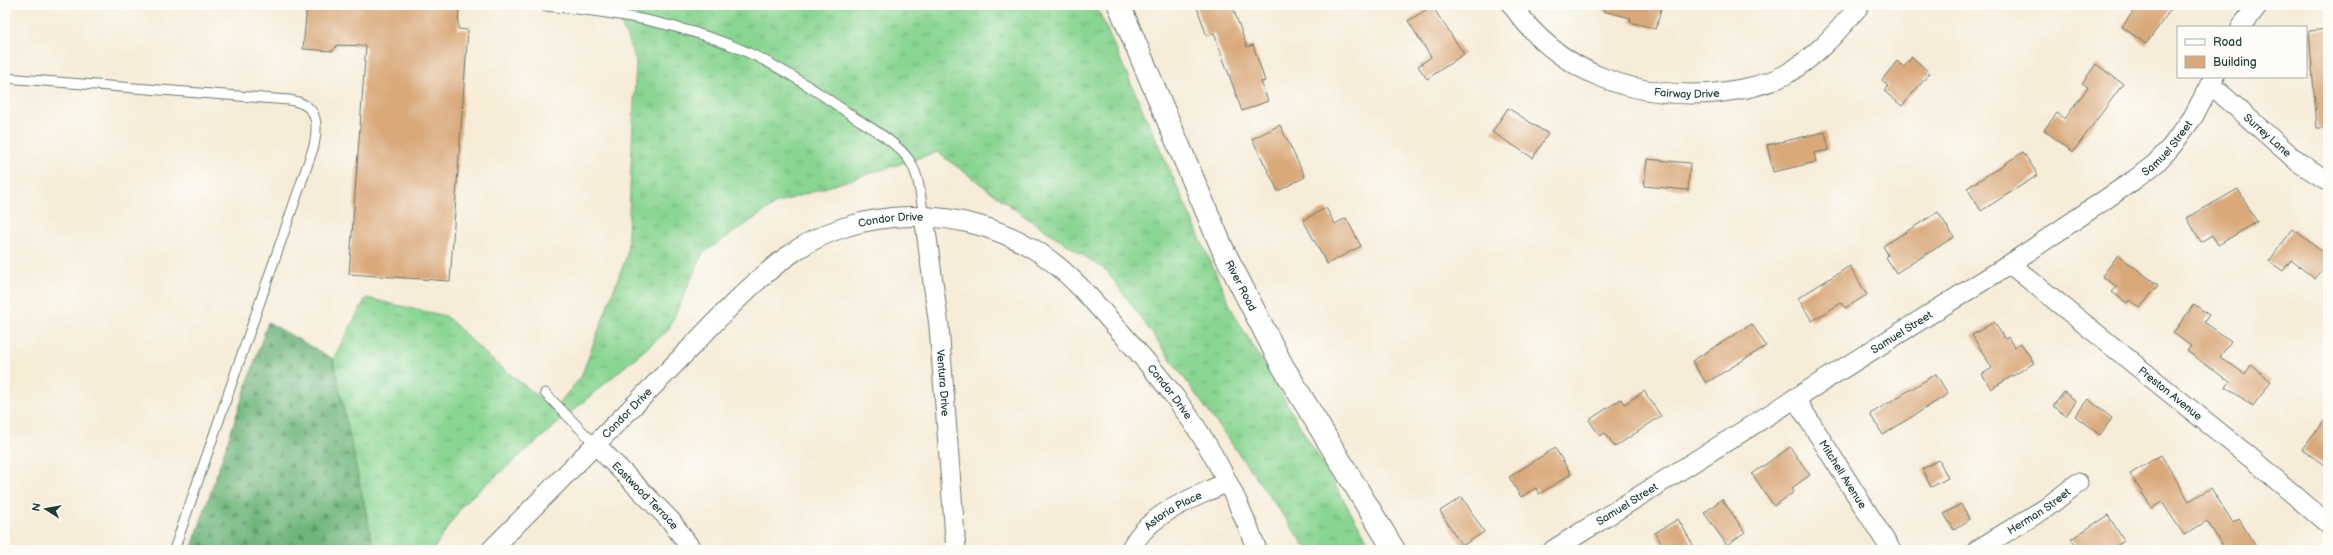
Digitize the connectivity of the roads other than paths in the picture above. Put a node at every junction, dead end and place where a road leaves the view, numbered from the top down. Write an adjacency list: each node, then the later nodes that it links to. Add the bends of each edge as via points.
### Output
1 (1118, 5): 24 (street, River Road, via 1223,250 1282,365)
2 (1512, 5): 3 (street, Fairway Drive, via 1534,32 1553,49 1581,68 1608,81 1658,93 1699,94 1735,91 1784,76 1806,62 1825,45)
3 (1860, 5)
4 (2258, 5): 6 (street)
5 (545, 6): 10 (lane, via 612,13 657,23 734,46 780,69 824,96 907,156 915,172)
6 (2242, 26)
7 (5, 78): 18 (lane, via 289,100 300,102 310,109 317,120 314,146)
8 (2212, 80): 9 (street, Surrey Lane, via 2298,162); 11 (street, Samuel Street, via 2193,117 2155,164)
9 (2328, 181)
10 (924, 216): 14 (street, Condor Drive, via 891,216 866,221 823,235 785,258 739,300); 15 (street, Condor Drive, via 973,224 1010,237 1039,252 1070,277 1095,302 1176,398); 21 (street, Ventura Drive, via 939,326)
11 (2010, 264): 13 (street, Samuel Street); 17 (street, Preston Avenue, via 2251,458)
12 (545, 393): 14 (lane)
13 (1795, 398): 25 (street, Samuel Street); 26 (street, Mitchell Avenue)
14 (596, 444): 19 (street, Condor Drive); 20 (street, Eastwood Terrace, via 671,521)
15 (1227, 482): 22 (street, Astoria Place, via 1164,513 1148,525); 23 (street, Condor Drive, via 1244,513)
16 (2078, 483): 27 (street, Herman Street, via 2046,508)
17 (2328, 524)
18 (174, 550)
19 (491, 550)
20 (692, 550)
21 (956, 550)
22 (1130, 550)
23 (1257, 550)
24 (1394, 550)
25 (1553, 550)
26 (1891, 550)
27 (1977, 550)

